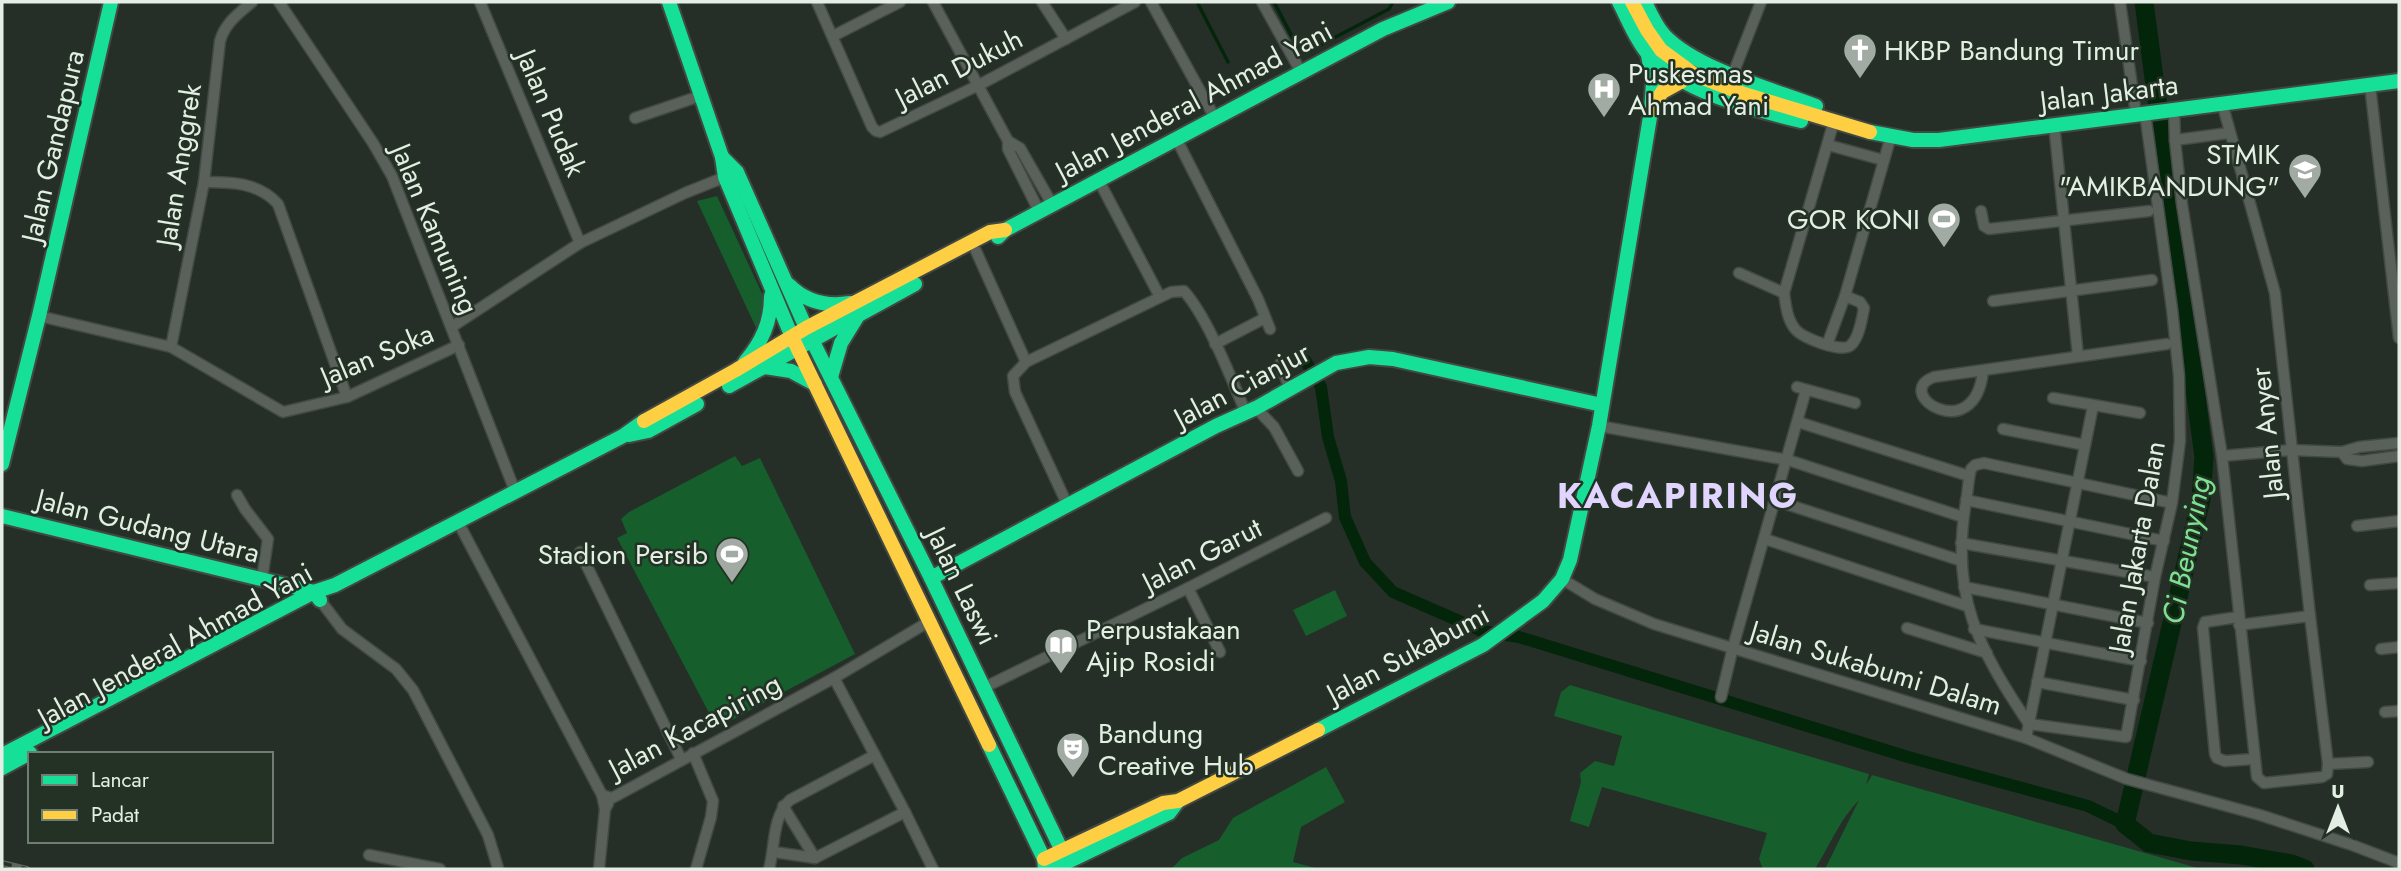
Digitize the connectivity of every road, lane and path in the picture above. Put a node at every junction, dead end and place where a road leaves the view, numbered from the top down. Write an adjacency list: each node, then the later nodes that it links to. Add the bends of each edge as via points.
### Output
1 (111, 2): 64 (main road, Jalan Gandapura)
2 (252, 2): 47 (street, Jalan Anggrek, via 222,32)
3 (279, 2): 66 (street, Jalan Kamuning, via 392,176)
4 (480, 2): 53 (street, Jalan Pudak)
5 (669, 2): 29 (main road)
6 (817, 2): 20 (street)
7 (900, 2): 20 (street)
8 (933, 2): 27 (street)
9 (1042, 2): 21 (street)
10 (1135, 2): 21 (street, Jalan Dukuh)
11 (1151, 2): 35 (street)
12 (1262, 2): 23 (street)
13 (1448, 2): 19 (main road, Jalan Jenderal Ahmad Yani)
14 (1619, 2): 22 (main road, Jalan Jakarta)
15 (1632, 2): 36 (main road, Jalan Jakarta, via 1665,54 1684,69)
16 (1645, 2): 24 (main road, Jalan Jakarta, via 1665,36 1686,52)
17 (1761, 2): 24 (street)
18 (2120, 2): 33 (street, Jalan Jakarta Dalan)
19 (1423, 6): 23 (main road, Jalan Jenderal Ahmad Yani)
20 (833, 36): 27 (street, Jalan Dukuh, via 876,131)
21 (1066, 39): 27 (street, Jalan Dukuh)
22 (1648, 55): 25 (main road, Jalan Jakarta); 32 (main road, Jalan Sukabumi)
23 (1301, 72): 35 (main road, Jalan Jenderal Ahmad Yani)
24 (1733, 74): 36 (main road, Jalan Jakarta, via 1819,107)
25 (1682, 80): 32 (main road, via 1662,92); 36 (main road, Jalan Jakarta, via 1784,117 1813,124)
26 (2399, 81): 28 (main road, Jalan Jakarta)
27 (979, 85): 48 (street, via 1008,149)
28 (2370, 85): 30 (main road, Jalan Jakarta); 69 (street)
29 (700, 96): 34 (street); 43 (main road)
30 (2222, 103): 31 (main road, Jalan Jakarta); 38 (street, Jalan Anyer)
31 (2172, 109): 33 (main road, Jalan Jakarta); 41 (street)
32 (1651, 111): 88 (main road, Jalan Sukabumi)
33 (2143, 113): 37 (main road, Jalan Jakarta); 111 (street, Jalan Jakarta Dalan, via 2179,376 2180,441)
34 (635, 118)
35 (1215, 118): 40 (main road, Jalan Jenderal Ahmad Yani)
36 (1830, 120): 39 (main road, Jalan Jakarta); 42 (street)
37 (2054, 124): 39 (main road, Jalan Jakarta, via 1927,140); 51 (street)
38 (2230, 133): 41 (street); 98 (street, Jalan Anyer, via 2275,293)
39 (1891, 136): 44 (street)
40 (1176, 138): 46 (main road, Jalan Jenderal Ahmad Yani); 65 (street)
41 (2175, 140): 100 (street)
42 (1828, 145): 44 (street); 59 (street)
43 (722, 157): 45 (main road); 57 (main road, via 737,172)
44 (1883, 160): 60 (street)
45 (725, 177): 53 (street, Jalan Soka); 57 (main road)
46 (1098, 179): 48 (main road, Jalan Jenderal Ahmad Yani); 61 (street)
47 (204, 182): 75 (street, Jalan Anggrek); 85 (street, via 254,187 278,204)
48 (1046, 208): 52 (main road, Jalan Jenderal Ahmad Yani)
49 (1982, 211): 51 (street, via 1984,226 1989,229)
50 (2149, 211): 51 (street)
51 (2064, 221): 58 (street)
52 (1005, 230): 54 (main road, Jalan Jenderal Ahmad Yani); 63 (main road, Jalan Jenderal Ahmad Yani, via 990,232)
53 (580, 243): 66 (street, Jalan Soka)
54 (976, 251): 63 (main road, Jalan Jenderal Ahmad Yani); 77 (street)
55 (1739, 273): 59 (street)
56 (2152, 280): 58 (street)
57 (777, 282): 63 (main road, via 823,305); 68 (main road, Jalan Laswi); 70 (main road, Jalan Laswi); 80 (main road, via 767,330 757,349)
58 (2071, 290): 62 (street); 76 (street)
59 (1784, 293): 74 (street, via 1786,311 1798,333)
60 (1845, 296): 74 (street); 74 (street, via 1864,308 1853,344 1841,349)
61 (1160, 297): 71 (street, via 1184,292); 77 (street)
62 (1993, 301)
63 (858, 307): 68 (main road, Jalan Jenderal Ahmad Yani); 82 (main road)
64 (39, 316): 75 (street, Jalan Soka); 103 (main road, Jalan Gandapura)
65 (1265, 318): 67 (street); 71 (street)
66 (453, 326): 73 (street, Jalan Kamuning)
67 (1270, 329)
68 (809, 334): 70 (main road, Jalan Jenderal Ahmad Yani); 82 (main road, Jalan Laswi)
69 (2399, 338)
70 (795, 343): 79 (main road, Jalan Jenderal Ahmad Yani); 80 (main road, Jalan Jenderal Ahmad Yani); 83 (main road, Jalan Laswi)
71 (1215, 344): 90 (street)
72 (2167, 344): 76 (street)
73 (459, 345): 85 (street, Jalan Soka); 107 (street, Jalan Kamuning)
74 (1827, 345)
75 (172, 347): 85 (street, Jalan Soka, via 283,412)
76 (2078, 356): 81 (street)
77 (1026, 362): 112 (street, via 1013,376 1015,392)
78 (1280, 364): 84 (street)
79 (765, 367): 83 (main road, via 791,371); 95 (main road, Jalan Jenderal Ahmad Yani, via 648,430)
80 (736, 370): 95 (main road, Jalan Jenderal Ahmad Yani, via 640,422)
81 (1983, 371): 81 (street, via 1930,379 1921,388 1922,397 1934,408 1960,409 1977,394)
82 (831, 377): 126 (main road, Jalan Laswi)
83 (815, 384): 138 (main road, Jalan Laswi)
84 (1297, 385): 88 (main road, Jalan Cianjur, via 1336,363 1369,357); 90 (main road, Jalan Cianjur)
85 (347, 397)
86 (2053, 398): 89 (street)
87 (1855, 403): 92 (street, via 1802,389)
88 (1602, 405): 93 (main road, Jalan Sukabumi)
89 (2093, 406): 91 (street); 97 (street)
90 (1251, 410): 104 (street, via 1274,427); 112 (main road, Jalan Cianjur)
91 (2140, 413)
92 (1798, 422): 102 (street); 105 (street)
93 (1599, 426): 102 (street); 129 (main road, Jalan Sukabumi)
94 (2003, 429): 97 (street)
95 (623, 436): 107 (main road, Jalan Jenderal Ahmad Yani)
96 (2399, 443): 99 (street)
97 (2085, 445): 106 (street)
98 (2291, 450): 99 (street); 100 (street); 137 (street, Jalan Anyer)
99 (2342, 452): 101 (street, via 2347,459 2358,461)
100 (2222, 456): 139 (street)
101 (2399, 456)
102 (1788, 460): 110 (street); 114 (street)
103 (2, 464)
104 (1298, 471)
105 (1969, 476): 106 (street, via 1975,465 1984,463); 109 (street)
106 (2077, 482): 111 (street); 116 (street)
107 (515, 491): 118 (main road, Jalan Jenderal Ahmad Yani)
108 (237, 495): 128 (street, via 268,539)
109 (1966, 500): 114 (street); 116 (street)
110 (1776, 501): 120 (street); 124 (street)
111 (2172, 503): 121 (street, Jalan Jakarta Dalan)
112 (1068, 506): 126 (main road, Jalan Cianjur)
113 (2, 516): 128 (main road, Jalan Gudang Utara)
114 (1963, 517): 122 (street)
115 (1326, 518): 133 (street, Jalan Garut)
116 (2069, 521): 121 (street); 125 (street)
117 (2399, 521): 119 (street)
118 (458, 522): 134 (main road, Jalan Jenderal Ahmad Yani); 170 (street, Jalan Kacapiring)
119 (2357, 526)
120 (1765, 539): 136 (street); 144 (street)
121 (2164, 541): 127 (street, Jalan Jakarta Dalan)
122 (1961, 543): 124 (street); 125 (street)
123 (580, 552): 166 (street)
124 (1962, 561): 132 (street)
125 (2061, 561): 127 (street); 135 (street)
126 (932, 578): 153 (main road, Jalan Laswi)
127 (2155, 578): 140 (street, Jalan Jakarta Dalan)
128 (262, 579): 134 (main road, Jalan Gudang Utara)
129 (1562, 579): 144 (street, Jalan Sukabumi Dalam, via 1609,606 1654,624); 177 (main road, Jalan Sukabumi, via 1543,601 1489,642 1178,801 1163,803)
130 (2399, 583): 131 (street)
131 (2370, 585)
132 (1964, 587): 135 (street); 136 (street)
133 (1188, 588): 147 (street); 153 (street, Jalan Garut)
134 (317, 596): 150 (main road, Jalan Jenderal Ahmad Yani); 180 (street, via 342,629 396,669 413,690 488,835)
135 (2053, 605): 140 (street); 143 (street)
136 (1967, 606): 142 (street)
137 (2310, 616): 139 (street); 168 (street, Jalan Anyer)
138 (930, 621): 151 (street, Jalan Kacapiring); 177 (main road, Jalan Laswi)
139 (2238, 621): 165 (street); 165 (street, via 2211,620 2203,628 2216,754 2225,761)
140 (2148, 623): 149 (street, Jalan Jakarta Dalan)
141 (1907, 628): 148 (street)
142 (1974, 629): 143 (street); 148 (street)
143 (2045, 643): 149 (street); 152 (street)
144 (1733, 647): 154 (street); 159 (street, Jalan Sukabumi Dalam)
145 (2399, 648): 146 (street)
146 (2381, 649)
147 (1220, 652)
148 (1987, 653): 158 (street)
149 (2141, 661): 155 (street, Jalan Jakarta Dalan)
150 (179, 669): 160 (main road, Jalan Jenderal Ahmad Yani); 163 (main road, Jalan Jenderal Ahmad Yani)
151 (834, 678): 161 (street, Jalan Kacapiring); 164 (street)
152 (2037, 682): 155 (street); 158 (street)
153 (985, 687): 177 (main road, Jalan Laswi)
154 (1721, 697)
155 (2134, 700): 158 (street, Jalan Jakarta Dalan, via 2126,737)
156 (2399, 711): 157 (street)
157 (2385, 712)
158 (2029, 724): 159 (street)
159 (2026, 738): 176 (street, Jalan Sukabumi Dalam, via 2127,779 2260,815)
160 (31, 752)
161 (693, 752): 166 (street, Jalan Kacapiring); 182 (street, via 712,801)
162 (28, 753): 169 (main road, Jalan Jenderal Ahmad Yani)
163 (2, 755)
164 (875, 755): 171 (street); 172 (street)
165 (2254, 759): 168 (street, via 2257,777 2264,783 2322,776)
166 (681, 760): 170 (street, Jalan Kacapiring)
167 (2368, 762): 168 (street)
168 (2328, 764)
169 (2, 768)
170 (607, 797): 181 (street)
171 (783, 806): 173 (street); 175 (street)
172 (905, 812): 175 (street); 178 (street)
173 (774, 852): 175 (street); 183 (street)
174 (369, 855): 179 (street)
175 (815, 858)
176 (2399, 863)
177 (1055, 864)
178 (932, 868)
179 (440, 869)
180 (497, 869)
181 (599, 869)
182 (696, 869)
183 (769, 869)

